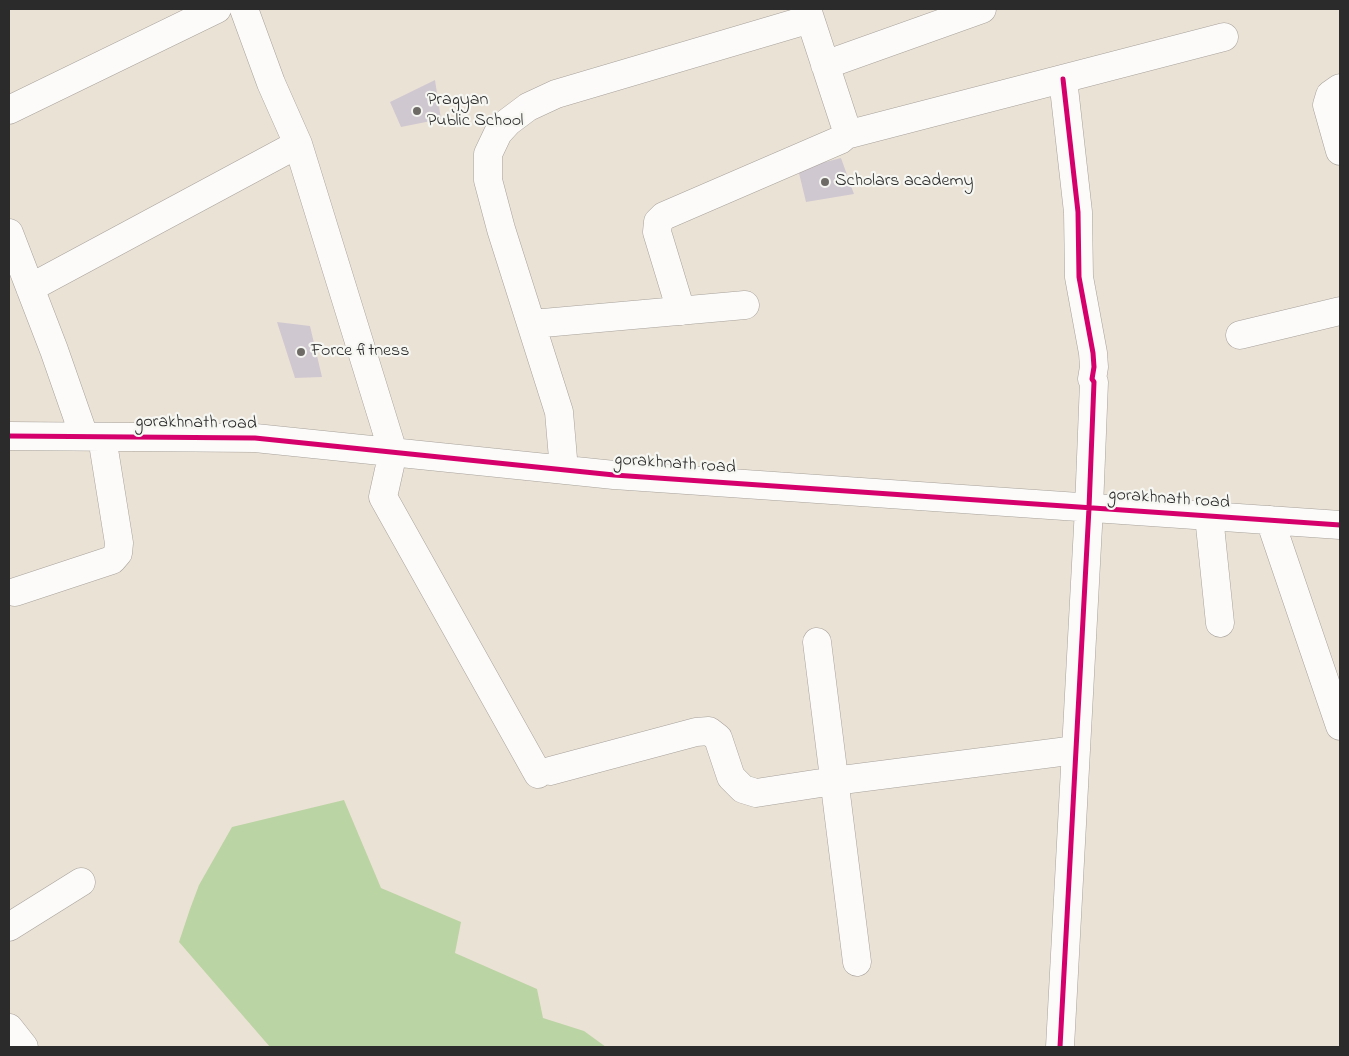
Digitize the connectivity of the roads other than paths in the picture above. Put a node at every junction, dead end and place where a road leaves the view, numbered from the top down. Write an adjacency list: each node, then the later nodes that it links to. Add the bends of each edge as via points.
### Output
1 (217, 9): 9 (street)
2 (244, 9): 11 (street)
3 (982, 9): 6 (street)
4 (809, 14): 6 (street); 18 (street, via 556,94 528,106 498,133 488,154 488,180)
5 (1224, 37): 7 (street)
6 (825, 65): 10 (street)
7 (1063, 79): 10 (street); 24 (street, via 1078,212 1079,276 1094,367)
8 (1340, 88): 12 (street, via 1330,95 1328,105)
9 (9, 110)
10 (846, 135): 17 (street, via 664,216 658,222 657,232)
11 (298, 144): 14 (street); 22 (street)
12 (1340, 151)
13 (9, 233): 14 (street)
14 (30, 288): 21 (street)
15 (745, 305): 17 (street)
16 (1340, 310): 19 (street)
17 (681, 311): 18 (street)
18 (532, 324): 23 (street, via 559,412)
19 (1240, 335)
20 (9, 436): 21 (street, gorakhnath road)
21 (93, 437): 22 (street, gorakhnath road, via 255,438); 28 (street, via 119,543 118,554 112,560)
22 (393, 452): 23 (street, gorakhnath road); 33 (street, via 383,497 544,772 709,731 718,738 731,777 742,789 756,793)
23 (564, 470): 24 (street, gorakhnath road)
24 (1089, 508): 25 (street, gorakhnath road); 32 (street)
25 (1209, 516): 26 (street, gorakhnath road); 29 (street)
26 (1270, 520): 27 (street, gorakhnath road); 31 (street)
27 (1340, 525)
28 (15, 592)
29 (1220, 623)
30 (817, 642): 33 (street)
31 (1340, 726)
32 (1076, 750): 33 (street); 39 (street)
33 (834, 781): 36 (street)
34 (81, 882): 35 (street)
35 (9, 927)
36 (857, 962)
37 (9, 1028): 38 (street)
38 (24, 1047)
39 (1060, 1047)

